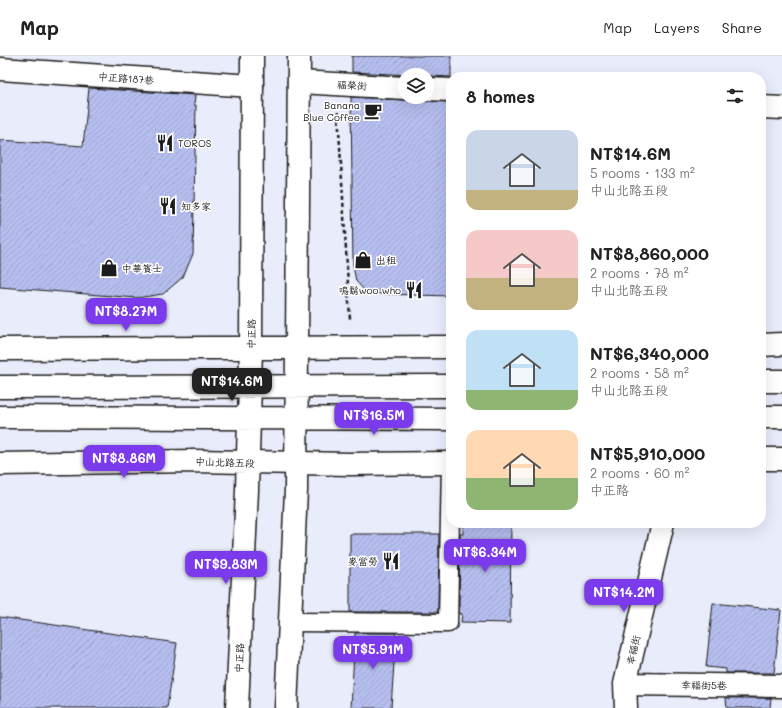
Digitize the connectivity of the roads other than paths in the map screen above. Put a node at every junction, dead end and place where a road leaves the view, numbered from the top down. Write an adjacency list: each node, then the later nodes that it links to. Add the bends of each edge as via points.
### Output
1 (252, 56): 5 (main road, 中正路)
2 (299, 56): 4 (main road)
3 (0, 69): 5 (main road, 中正路187巷)
4 (300, 82): 6 (main road, 福榮街); 14 (main road)
5 (252, 86): 16 (main road, 中正路)
6 (398, 88)
7 (434, 89): 8 (main road)
8 (446, 90)
9 (766, 107): 10 (main road)
10 (782, 108)
11 (782, 344): 12 (main road)
12 (766, 345)
13 (446, 347): 14 (main road)
14 (298, 348): 16 (main road); 22 (main road)
15 (0, 349): 16 (main road)
16 (251, 349): 19 (main road, 中正路)
17 (782, 381): 18 (main road)
18 (766, 382)
19 (249, 386): 21 (main road); 22 (main road); 26 (main road, 中正路)
20 (446, 386): 22 (main road)
21 (0, 387)
22 (297, 387): 27 (main road)
23 (0, 417): 26 (main road)
24 (766, 417): 25 (main road)
25 (782, 417)
26 (249, 418): 27 (main road); 31 (main road, 中正路)
27 (296, 419): 28 (main road); 34 (main road)
28 (446, 419)
29 (766, 459): 30 (main road)
30 (782, 459)
31 (247, 463): 33 (main road, 中山北路五段, via 194,461); 34 (main road, 中山北路五段); 40 (main road, 中正路)
32 (446, 463): 34 (main road, 中山北路五段)
33 (0, 464)
34 (296, 464): 37 (main road)
35 (450, 528): 37 (lane, via 448,623)
36 (662, 528): 38 (main road, 幸福街)
37 (290, 622): 41 (main road)
38 (625, 684): 39 (main road, 幸福街5巷); 42 (main road, 幸福街)
39 (782, 686)
40 (237, 708)
41 (286, 708)
42 (626, 708)

